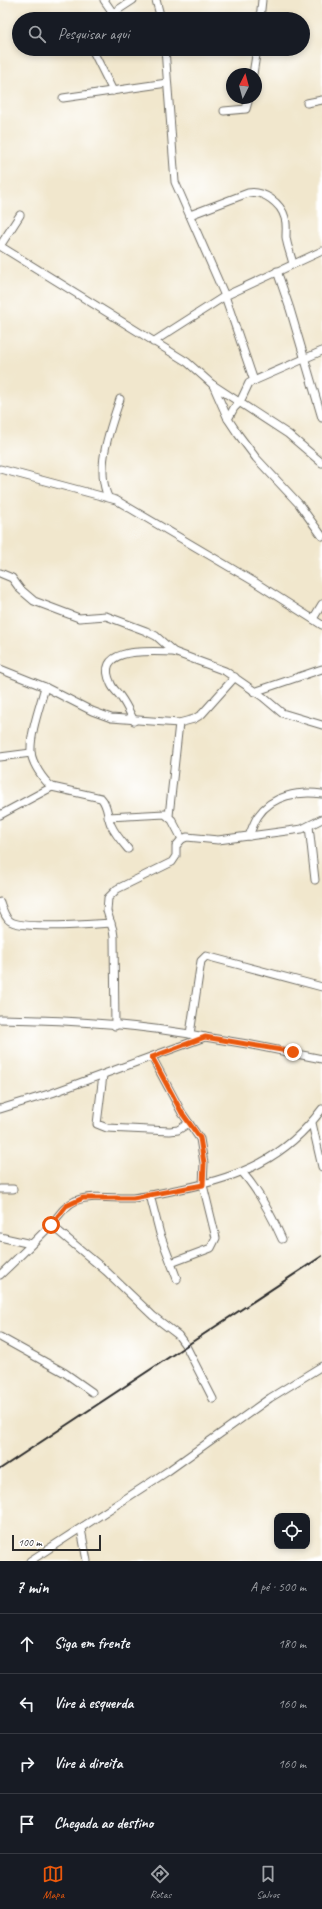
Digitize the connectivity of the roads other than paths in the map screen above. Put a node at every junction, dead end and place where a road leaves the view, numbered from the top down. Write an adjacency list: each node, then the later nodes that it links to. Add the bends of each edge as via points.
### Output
1 (104, 0): 5 (street)
2 (133, 0): 6 (street)
3 (156, 0): 7 (street)
4 (262, 0): 8 (street)
5 (112, 12)
6 (115, 12)
7 (160, 12)
8 (261, 12)
9 (96, 56): 14 (street)
10 (165, 56): 13 (street)
11 (255, 56): 12 (street)
12 (254, 68)
13 (167, 83): 14 (street); 21 (street, via 175,182)
14 (113, 91): 15 (street)
15 (63, 98)
16 (322, 100): 17 (street)
17 (307, 103)
18 (247, 104): 19 (street, via 246,109)
19 (224, 111)
20 (20, 215): 22 (street)
21 (190, 215): 24 (street, via 248,194 258,193 266,196 285,217 288,248); 26 (street)
22 (0, 246): 27 (street)
23 (322, 252): 24 (street)
24 (293, 264): 25 (street)
25 (277, 272): 26 (street); 29 (street)
26 (225, 296): 27 (street); 30 (street)
27 (153, 342): 31 (street, via 187,362)
28 (322, 351): 29 (street)
29 (305, 359): 30 (street); 35 (street)
30 (254, 381): 33 (street, via 247,386)
31 (213, 384): 33 (street); 34 (street)
32 (120, 399): 38 (street, via 105,453 103,481)
33 (240, 402): 34 (street); 36 (street, via 288,434)
34 (228, 418): 39 (street, via 256,458 299,504)
35 (322, 418)
36 (322, 463)
37 (0, 469): 38 (street)
38 (108, 497): 42 (street, via 128,506)
39 (322, 536)
40 (0, 573): 44 (street, via 12,578 34,601 79,618 106,616 156,636)
41 (322, 604): 42 (street)
42 (313, 619): 43 (street)
43 (322, 625)
44 (174, 652): 47 (street, via 217,666); 50 (street, via 129,653 117,655 110,661 109,678)
45 (0, 669): 48 (street)
46 (322, 669): 49 (street)
47 (236, 677): 49 (street); 51 (street, via 202,714)
48 (45, 687): 50 (street, via 111,718); 53 (street)
49 (254, 692): 52 (street, via 282,713)
50 (134, 721): 51 (street)
51 (179, 723): 58 (street)
52 (322, 725)
53 (31, 753): 54 (street); 55 (street, via 46,782)
54 (0, 757)
55 (52, 787): 57 (street); 59 (street, via 101,798 105,802)
56 (322, 794): 62 (street, via 290,794 275,800 258,816)
57 (0, 815)
58 (169, 816): 59 (street, via 165,814); 63 (street)
59 (108, 817): 64 (street, via 113,830)
60 (322, 819): 61 (street)
61 (310, 826): 62 (street); 65 (street)
62 (249, 836): 63 (street, via 218,840)
63 (182, 839): 67 (street, via 176,846 176,856 172,862 122,886 108,898 107,911)
64 (128, 849)
65 (315, 880)
66 (0, 902): 67 (street, via 6,917 13,922 57,926)
67 (111, 923): 70 (street, via 114,937)
68 (322, 987): 71 (street, via 206,956 201,961)
69 (0, 1019): 70 (street, via 34,1019)
70 (114, 1026): 71 (street)
71 (190, 1034): 72 (street)
72 (205, 1037): 73 (street); 74 (street)
73 (152, 1057): 75 (street); 78 (street)
74 (322, 1059)
75 (103, 1075): 76 (street); 78 (street, via 97,1124 107,1128 170,1131 178,1130)
76 (0, 1109)
77 (322, 1109): 79 (street)
78 (188, 1123): 82 (street, via 200,1138 203,1150)
79 (312, 1123): 80 (street); 81 (street, via 282,1151)
80 (322, 1167)
81 (243, 1173): 82 (street); 88 (street, via 257,1189)
82 (203, 1185): 85 (street); 90 (street, via 216,1241 212,1248)
83 (0, 1189): 84 (street)
84 (13, 1189)
85 (150, 1195): 86 (street, via 133,1198 83,1198 66,1206); 90 (street)
86 (51, 1225): 89 (street); 96 (street, via 106,1271 153,1316 178,1335)
87 (0, 1237): 89 (street)
88 (282, 1239)
89 (31, 1244): 91 (street)
90 (171, 1263): 92 (street)
91 (0, 1276)
92 (177, 1279)
93 (0, 1337): 95 (street, via 65,1373)
94 (322, 1366): 97 (street, via 270,1398)
95 (92, 1392)
96 (213, 1399)
97 (81, 1529): 98 (street); 99 (street)
98 (30, 1561)
99 (87, 1561)

